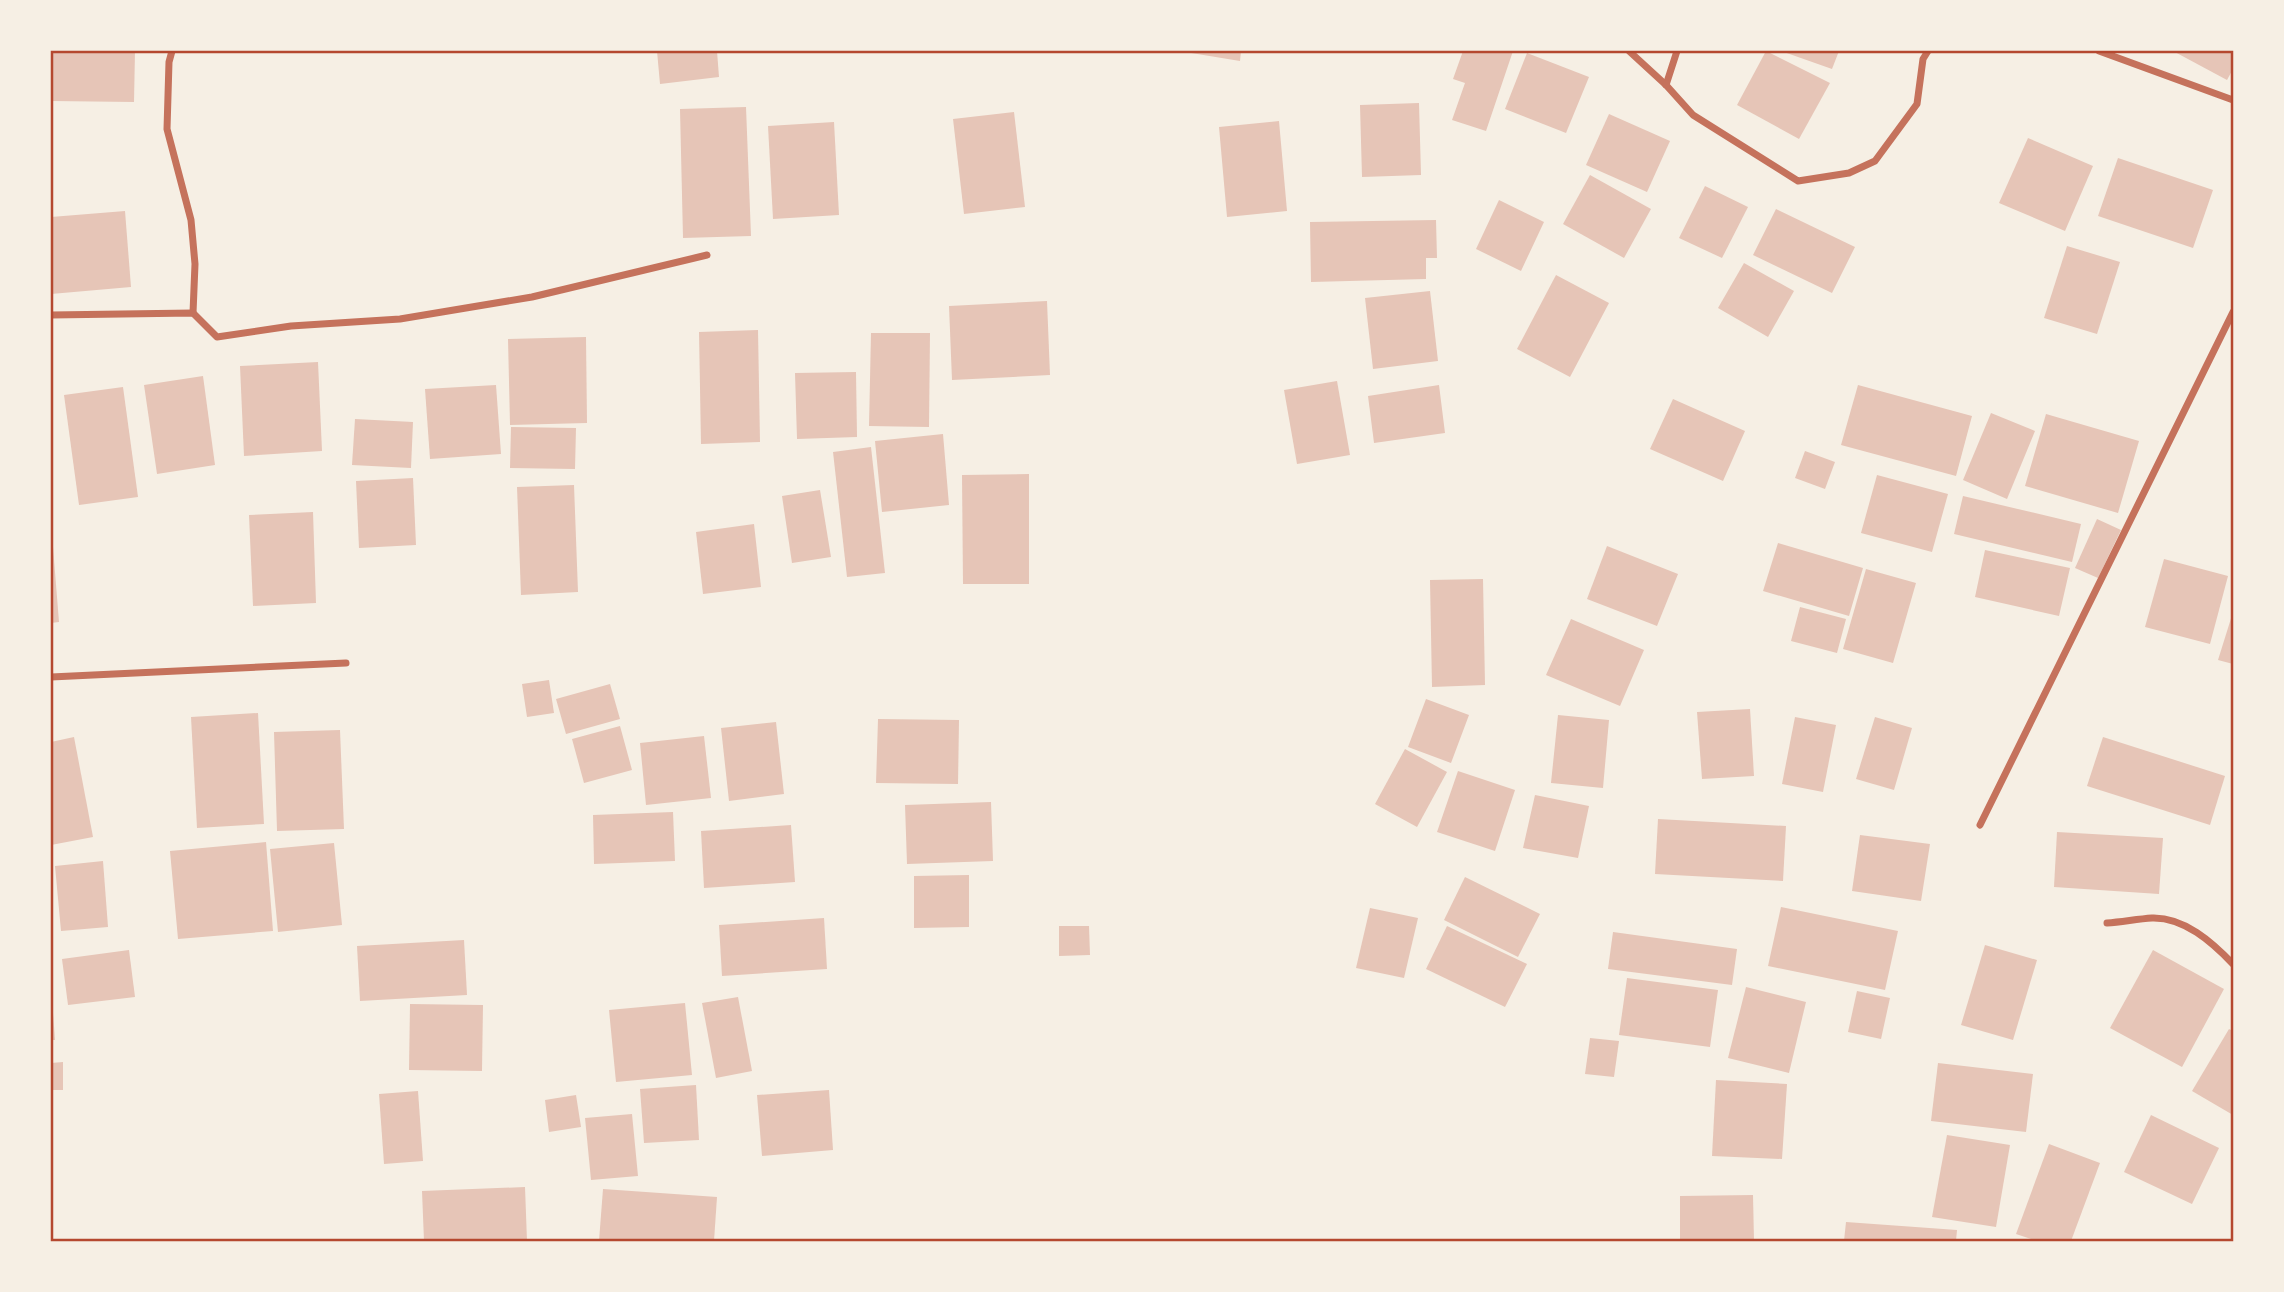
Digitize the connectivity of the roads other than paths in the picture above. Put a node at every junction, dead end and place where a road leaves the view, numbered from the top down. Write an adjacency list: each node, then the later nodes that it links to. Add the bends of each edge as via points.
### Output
1 (172, 51): 10 (street, via 167,129 191,220)
2 (1629, 51): 6 (street)
3 (1677, 51): 6 (street)
4 (1928, 51): 6 (street, via 1917,104 1875,161 1849,173 1798,181 1693,115)
5 (2099, 51): 7 (street)
6 (1666, 85)
7 (2233, 100)
8 (707, 256): 10 (street, via 532,297 400,319 290,326 217,337)
9 (2233, 312): 14 (street)
10 (193, 313): 11 (street)
11 (51, 315)
12 (346, 663): 13 (street)
13 (51, 677)
14 (1980, 825)
15 (2107, 923): 16 (street, via 2155,918 2184,925)
16 (2233, 964)

